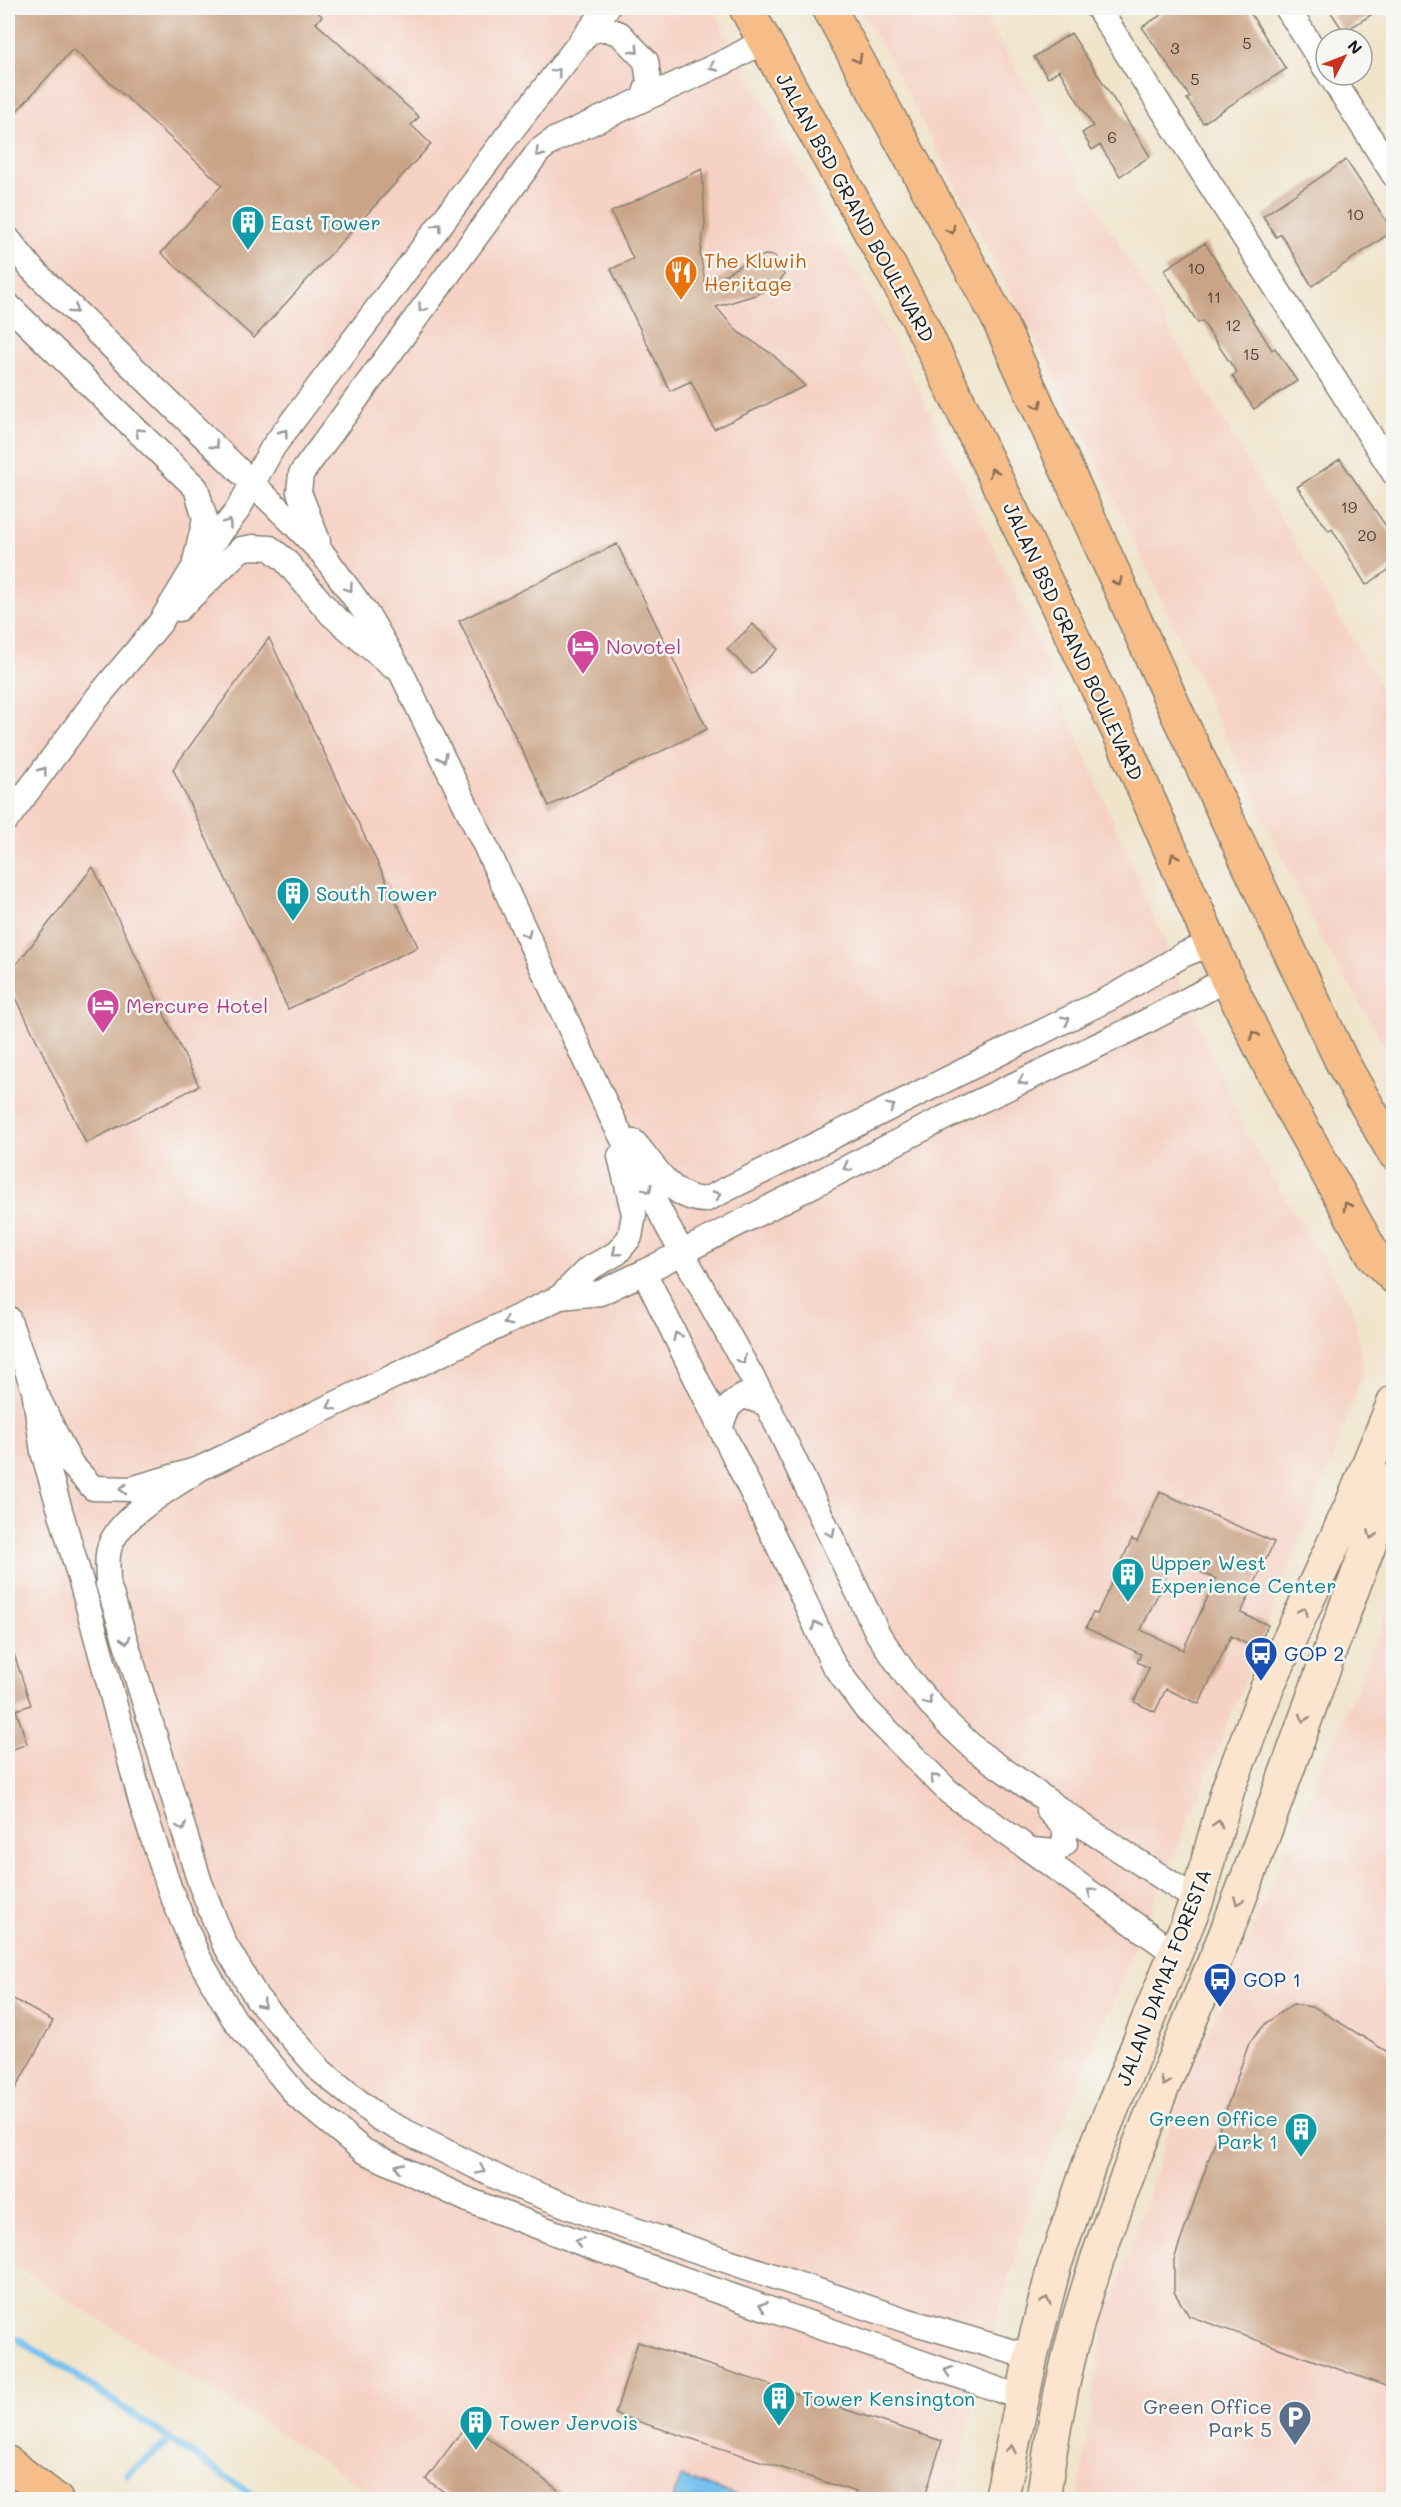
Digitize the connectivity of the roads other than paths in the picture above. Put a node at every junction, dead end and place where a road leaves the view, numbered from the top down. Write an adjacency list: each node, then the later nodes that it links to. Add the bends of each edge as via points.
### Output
1 (608, 8): 6 (street)
2 (746, 8): 7 (main road, JALAN BSD GRAND BOULEVARD)
3 (829, 8): 28 (main road, one-way to 28, via 997,316 1182,724 1342,1062)
4 (1098, 8): 16 (street)
5 (1287, 8): 8 (street)
6 (588, 32): 10 (street, one-way to 10, via 604,28 620,34 646,61 649,82); 17 (street, one-way to 6, via 273,447)
7 (765, 40): 10 (street, one-way to 10); 23 (main road, JALAN BSD GRAND BOULEVARD, one-way to 7, via 1123,741 918,318)
8 (1314, 50)
9 (1338, 87): 11 (street)
10 (644, 99): 18 (street, one-way to 18, via 539,151 301,474 299,492)
11 (1394, 175)
12 (8, 239): 14 (street)
13 (8, 251): 14 (street)
14 (32, 269): 17 (street, one-way to 17)
15 (8, 305): 19 (street, one-way to 15, via 205,519 196,488)
16 (1394, 473)
17 (253, 483): 18 (street); 19 (street, one-way to 17)
18 (323, 554): 21 (street, one-way to 21, via 370,619)
19 (193, 570): 20 (street)
20 (160, 623): 21 (street, via 241,549 270,548 331,614); 22 (street, one-way to 20, via 98,697)
21 (402, 674): 27 (street, one-way to 27)
22 (8, 818)
23 (1212, 943): 24 (main road, JALAN BSD GRAND BOULEVARD); 25 (street, via 1183,955)
24 (1227, 979): 26 (street); 32 (main road, JALAN BSD GRAND BOULEVARD, one-way to 24, via 1375,1258 1291,1108)
25 (1114, 996): 26 (street, via 1131,1000 1137,1008 1139,1016); 27 (street, one-way to 25, via 672,1189 689,1200 705,1200)
26 (1132, 1029): 30 (street, one-way to 30, via 944,1118)
27 (612, 1118): 30 (street, one-way to 30); 33 (street, one-way to 33, via 634,1214 630,1237 617,1253 588,1269)
28 (1385, 1130): 29 (main road)
29 (1394, 1153)
30 (681, 1252): 31 (street); 37 (street, one-way to 37)
31 (644, 1272): 33 (street, via 600,1293); 38 (street, one-way to 31)
32 (1394, 1277)
33 (560, 1297): 39 (street, one-way to 39)
34 (8, 1318): 35 (street)
35 (34, 1390): 39 (street, one-way to 35, via 131,1489 93,1488 70,1463); 42 (street, via 43,1452)
36 (1394, 1402): 45 (main road, JALAN DAMAI FORESTA, one-way to 36, via 1228,1789 1269,1683 1352,1504)
37 (767, 1404): 38 (street, via 744,1396 738,1399 725,1411); 43 (street, one-way to 43, via 878,1634 908,1678 946,1722 977,1751)
38 (721, 1427): 44 (street, one-way to 38, via 949,1792 866,1709 833,1664)
39 (200, 1469): 41 (street, via 140,1511 113,1539 107,1557)
40 (1394, 1480): 56 (main road, JALAN DAMAI FORESTA, one-way to 56, via 1264,1835 1139,2145 1100,2253 1073,2345)
41 (108, 1584): 42 (street); 47 (street, one-way to 47, via 200,1883 224,1943 257,1998 321,2072 380,2120 511,2184 598,2218)
42 (84, 1592): 48 (street, one-way to 42, via 468,2200 364,2151 298,2097 234,2019 198,1957 170,1890 142,1805)
43 (1021, 1782): 44 (street, via 1065,1828 1065,1843 1055,1852); 45 (street)
44 (1032, 1850): 46 (street, one-way to 44)
45 (1197, 1900): 46 (main road, JALAN DAMAI FORESTA)
46 (1176, 1954): 49 (main road, JALAN DAMAI FORESTA, one-way to 46, via 1054,2267 1089,2165)
47 (905, 2320): 48 (street); 49 (street)
48 (894, 2352): 50 (street, one-way to 48)
49 (1031, 2357): 50 (main road, JALAN DAMAI FORESTA)
50 (1022, 2398): 55 (main road, JALAN DAMAI FORESTA, one-way to 50)
51 (8, 2463): 54 (main road)
52 (8, 2485): 53 (main road)
53 (31, 2499)
54 (56, 2499)
55 (1001, 2499)
56 (1043, 2499)

